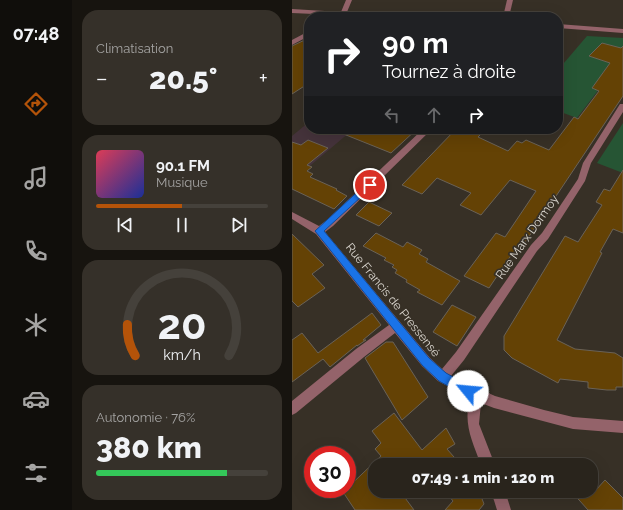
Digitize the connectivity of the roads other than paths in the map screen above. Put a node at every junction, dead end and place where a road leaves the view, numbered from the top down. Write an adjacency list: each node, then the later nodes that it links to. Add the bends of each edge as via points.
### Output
1 (348, 0): 5 (street)
2 (510, 0): 6 (street)
3 (292, 11): 4 (street)
4 (304, 12)
5 (342, 12)
6 (507, 12)
7 (563, 26): 8 (street)
8 (623, 31)
9 (304, 36): 10 (street)
10 (292, 43)
11 (623, 106): 16 (street, Rue Marx Dormoy, via 587,163 582,179 545,236 534,248 460,356)
12 (423, 134): 14 (street)
13 (292, 215): 14 (street, Rue Francis de Pressensé)
14 (319, 231): 15 (street, Rue Francis de Pressensé)
15 (396, 326): 16 (street, Rue Francis de Pressensé); 18 (street)
16 (442, 377): 17 (street, Rue Francis de Pressensé)
17 (477, 396): 19 (street, Rue Francis de Pressensé, via 573,423); 20 (street, via 473,424)
18 (292, 409)
19 (623, 428)
20 (485, 458)
21 (500, 498): 22 (street)
22 (504, 510)

